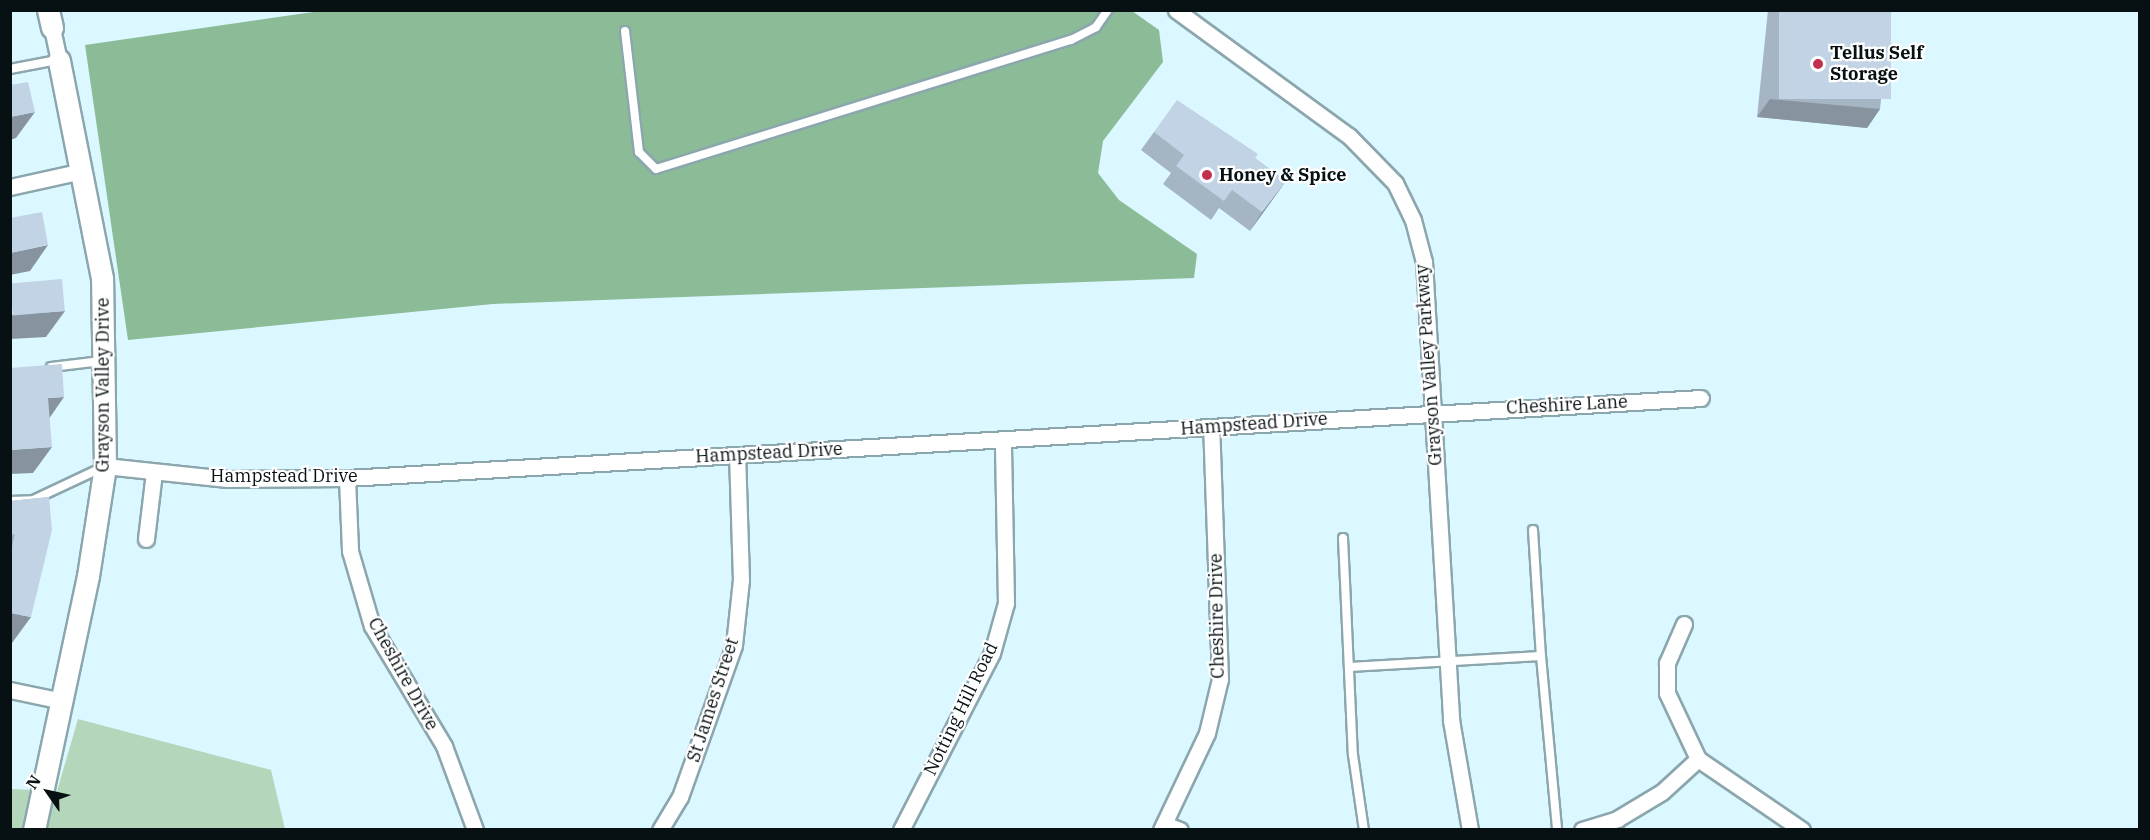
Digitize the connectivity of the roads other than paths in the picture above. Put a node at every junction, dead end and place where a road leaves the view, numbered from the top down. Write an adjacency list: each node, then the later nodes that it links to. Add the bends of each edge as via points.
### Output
1 (1108, 10): 4 (lane, via 1096,27 1071,40 656,169 639,152)
2 (1176, 10): 12 (street, Grayson Valley Parkway, via 1349,136 1395,183 1424,262)
3 (50, 19): 5 (street, Grayson Valley Drive)
4 (626, 31)
5 (59, 60): 6 (lane); 7 (street, Grayson Valley Drive)
6 (10, 69)
7 (82, 171): 8 (street); 9 (street, Grayson Valley Drive, via 102,278)
8 (10, 187)
9 (107, 361): 10 (lane); 16 (street, Grayson Valley Drive)
10 (35, 369)
11 (1701, 398): 12 (street, Cheshire Lane)
12 (1433, 411): 13 (street, Hampstead Drive); 25 (street, Grayson Valley Parkway)
13 (1211, 427): 14 (street, Hampstead Drive); 30 (street, Cheshire Drive, via 1220,679 1207,733)
14 (1003, 441): 15 (street, Hampstead Drive); 34 (street, Notting Hill Road, via 1006,603 992,653)
15 (737, 455): 18 (street, Hampstead Drive); 33 (street, St James Street, via 741,580 734,645 680,797)
16 (105, 466): 17 (street, Hampstead Drive); 19 (lane, via 33,500); 28 (street, Grayson Valley Drive)
17 (154, 472): 18 (street, Hampstead Drive, via 227,479); 22 (street)
18 (347, 478): 32 (street, Cheshire Drive, via 350,551 372,626 444,747)
19 (10, 501)
20 (1533, 530): 24 (lane)
21 (1343, 538): 26 (lane)
22 (146, 539)
23 (1684, 624): 29 (street, via 1667,663 1667,693)
24 (1542, 656): 25 (lane); 38 (lane)
25 (1447, 660): 26 (lane); 37 (street, Grayson Valley Parkway, via 1451,720)
26 (1349, 667): 36 (lane, via 1357,806)
27 (10, 690): 28 (street)
28 (62, 701): 31 (street, Grayson Valley Drive)
29 (1698, 759): 39 (street, via 1662,792 1626,814); 40 (street)
30 (1162, 826): 35 (street)
31 (34, 830)
32 (476, 830)
33 (660, 830)
34 (901, 830)
35 (1180, 830)
36 (1364, 830)
37 (1470, 830)
38 (1557, 830)
39 (1582, 830)
40 (1802, 830)

